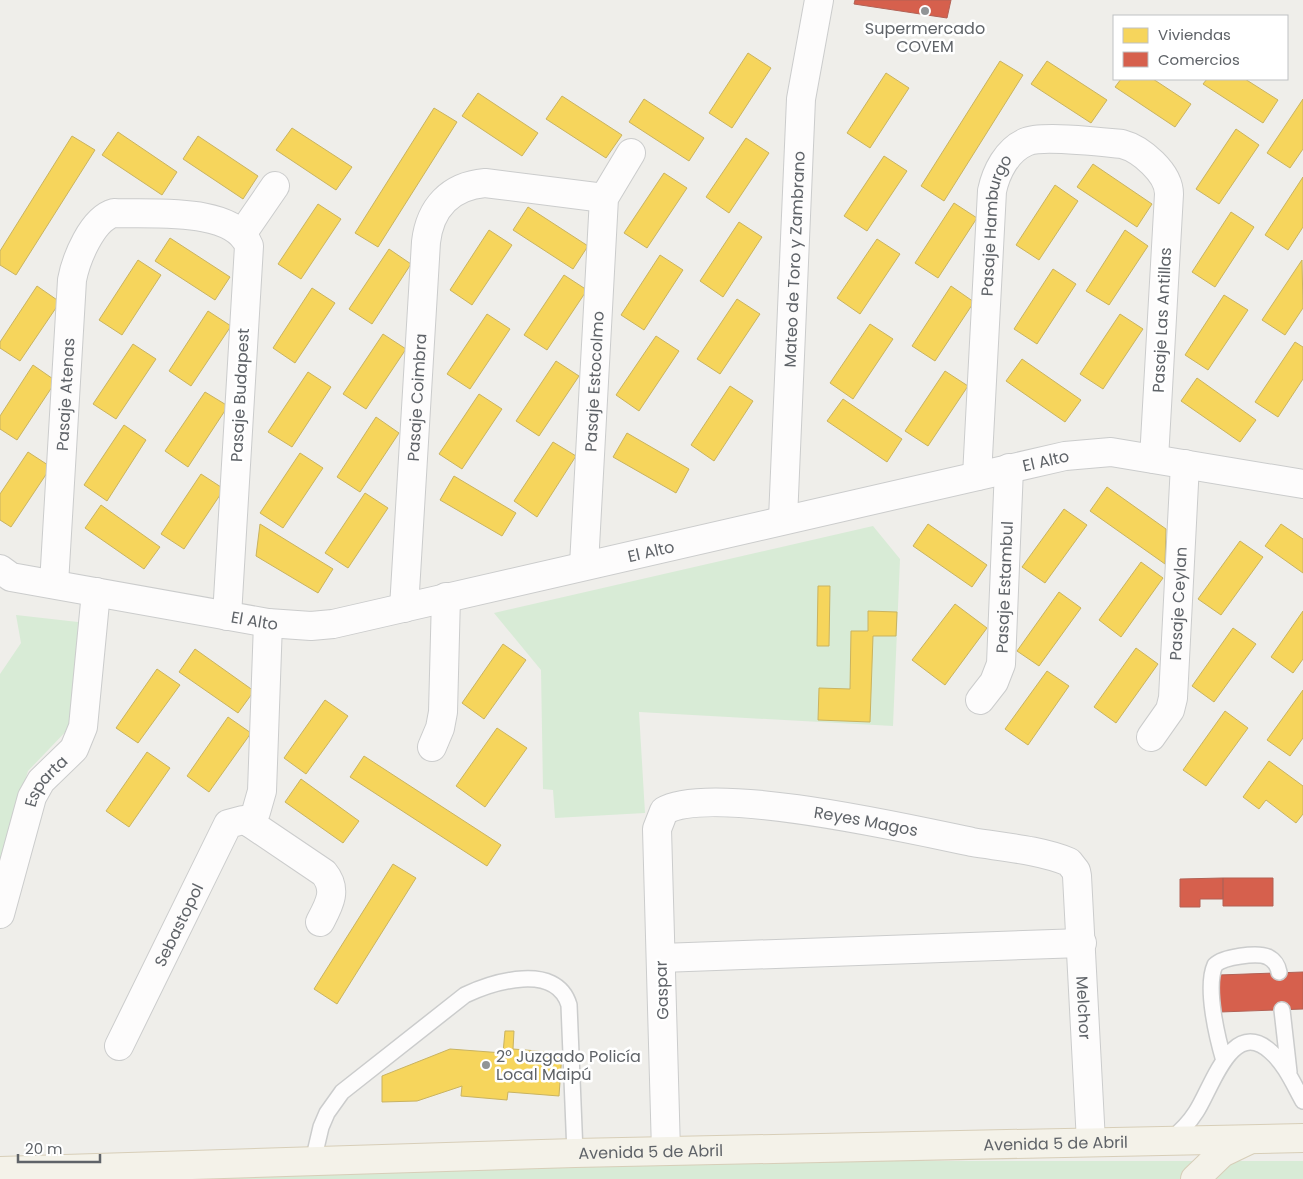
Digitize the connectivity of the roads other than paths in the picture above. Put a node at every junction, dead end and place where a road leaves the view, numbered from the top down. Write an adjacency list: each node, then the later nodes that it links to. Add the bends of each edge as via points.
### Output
1 (819, 0): 12 (street, Mateo de Toro y Zambrano, via 800,108)
2 (631, 153): 5 (street, Pasaje Estocolmo)
3 (1168, 181): 7 (street, Pasaje Las Antillas); 10 (street, Pasaje Hamburgo, via 1135,149 1122,144 1032,140 1017,147 1003,163 992,191)
4 (275, 186): 6 (street)
5 (604, 198): 13 (street, Pasaje Estocolmo); 18 (street, Pasaje Coimbra, via 485,183 472,184 450,194 437,208 428,228)
6 (242, 234): 15 (street, Pasaje Atenas, via 225,221 213,218 114,213 100,222 79,255 72,280); 19 (street, Pasaje Budapest, via 249,250)
7 (1154, 459): 8 (street, El Alto); 9 (street, El Alto, via 1110,452 1088,453)
8 (1185, 464): 11 (street, El Alto); 22 (street, Pasaje Ceylan, via 1173,698 1170,710)
9 (1008, 468): 10 (street, El Alto); 21 (street, Pasaje Estambul, via 1001,664 994,682)
10 (977, 476): 12 (street, El Alto)
11 (1303, 484)
12 (783, 519): 13 (street, El Alto)
13 (584, 565): 17 (street, El Alto)
14 (4, 577): 15 (street, El Alto)
15 (54, 584): 16 (street, El Alto)
16 (96, 592): 19 (street, El Alto); 27 (street, Esparta, via 83,727 74,749 41,781 32,797)
17 (446, 598): 18 (street, El Alto); 23 (street, via 443,712)
18 (404, 608): 20 (street, El Alto, via 311,626)
19 (227, 616): 20 (street, El Alto)
20 (268, 623): 24 (street, via 262,791)
21 (980, 700)
22 (1150, 737)
23 (432, 747)
24 (250, 823): 28 (street, via 324,873 332,894); 33 (street, Sebastopol, via 235,821 223,830)
25 (657, 829): 26 (street, Reyes Magos, via 664,811 681,804 731,804 816,812 1063,859 1073,866); 30 (street, Gaspar)
26 (1077, 876): 29 (street, Melchor)
27 (0, 914)
28 (320, 922)
29 (1082, 943): 30 (street); 40 (street, Melchor)
30 (661, 958): 41 (street, Gaspar)
31 (1279, 972): 34 (lane, via 1275,963 1264,956 1225,958 1215,965 1212,975 1214,1022)
32 (1282, 1010): 35 (lane)
33 (119, 1046)
34 (1224, 1061): 35 (lane, via 1234,1048 1248,1042 1258,1043 1277,1058); 39 (lane, via 1196,1112 1186,1126)
35 (1291, 1081): 36 (lane)
36 (1303, 1100)
37 (1303, 1138): 38 (main road, Avenida 5 de Abril)
38 (1253, 1139): 39 (main road, Avenida 5 de Abril); 45 (main road, via 1222,1153)
39 (1169, 1140): 40 (main road, Avenida 5 de Abril)
40 (1091, 1142): 41 (main road, Avenida 5 de Abril)
41 (666, 1151): 42 (main road, Avenida 5 de Abril)
42 (575, 1153): 43 (main road, Avenida 5 de Abril); 43 (lane, via 569,1005 556,986 548,982 516,979 482,987 465,995 350,1084 327,1113 315,1144)
43 (313, 1161): 44 (main road, Avenida 5 de Abril)
44 (0, 1171)
45 (1194, 1179)

